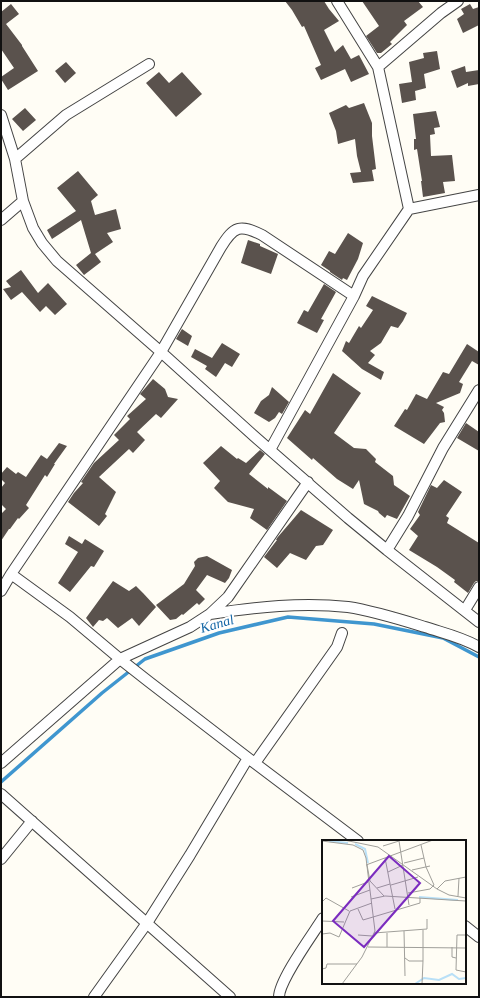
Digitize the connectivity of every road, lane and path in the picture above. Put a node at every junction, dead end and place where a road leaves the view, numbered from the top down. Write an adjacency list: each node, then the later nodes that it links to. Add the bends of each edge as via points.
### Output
1 (337, 1): 4 (street)
2 (458, 1): 4 (street)
3 (149, 64): 6 (street, via 66,115)
4 (378, 67): 9 (street)
5 (1, 115): 6 (street)
6 (15, 159): 8 (street)
7 (479, 196): 9 (street)
8 (23, 201): 10 (street); 12 (street, via 33,228 57,261)
9 (408, 209): 11 (street, via 363,276)
10 (1, 220)
11 (354, 296): 12 (street, via 262,235 250,229 240,228 227,236); 14 (street)
12 (161, 352): 14 (street); 17 (street)
13 (479, 390): 16 (street, via 443,448 408,516)
14 (270, 450): 15 (street)
15 (308, 482): 16 (street); 21 (street, via 228,597)
16 (387, 550): 20 (street)
17 (11, 574): 19 (street); 25 (street, via 70,617)
18 (479, 587): 20 (street)
19 (1, 591)
20 (465, 610): 22 (street)
21 (210, 614): 24 (street, via 305,605 348,608 386,615 454,636); 25 (street, via 190,627)
22 (479, 622)
23 (342, 633): 26 (street, via 337,647)
24 (479, 647)
25 (120, 659): 26 (street); 27 (street)
26 (251, 761): 30 (street); 33 (street)
27 (1, 764)
28 (1, 794): 29 (street)
29 (32, 821): 31 (street); 33 (street)
30 (357, 840)
31 (1, 859)
32 (322, 920): 38 (street, via 286,976)
33 (147, 923): 36 (street); 37 (street)
34 (466, 927): 35 (street)
35 (479, 937)
36 (94, 997)
37 (230, 997)
38 (278, 997)

